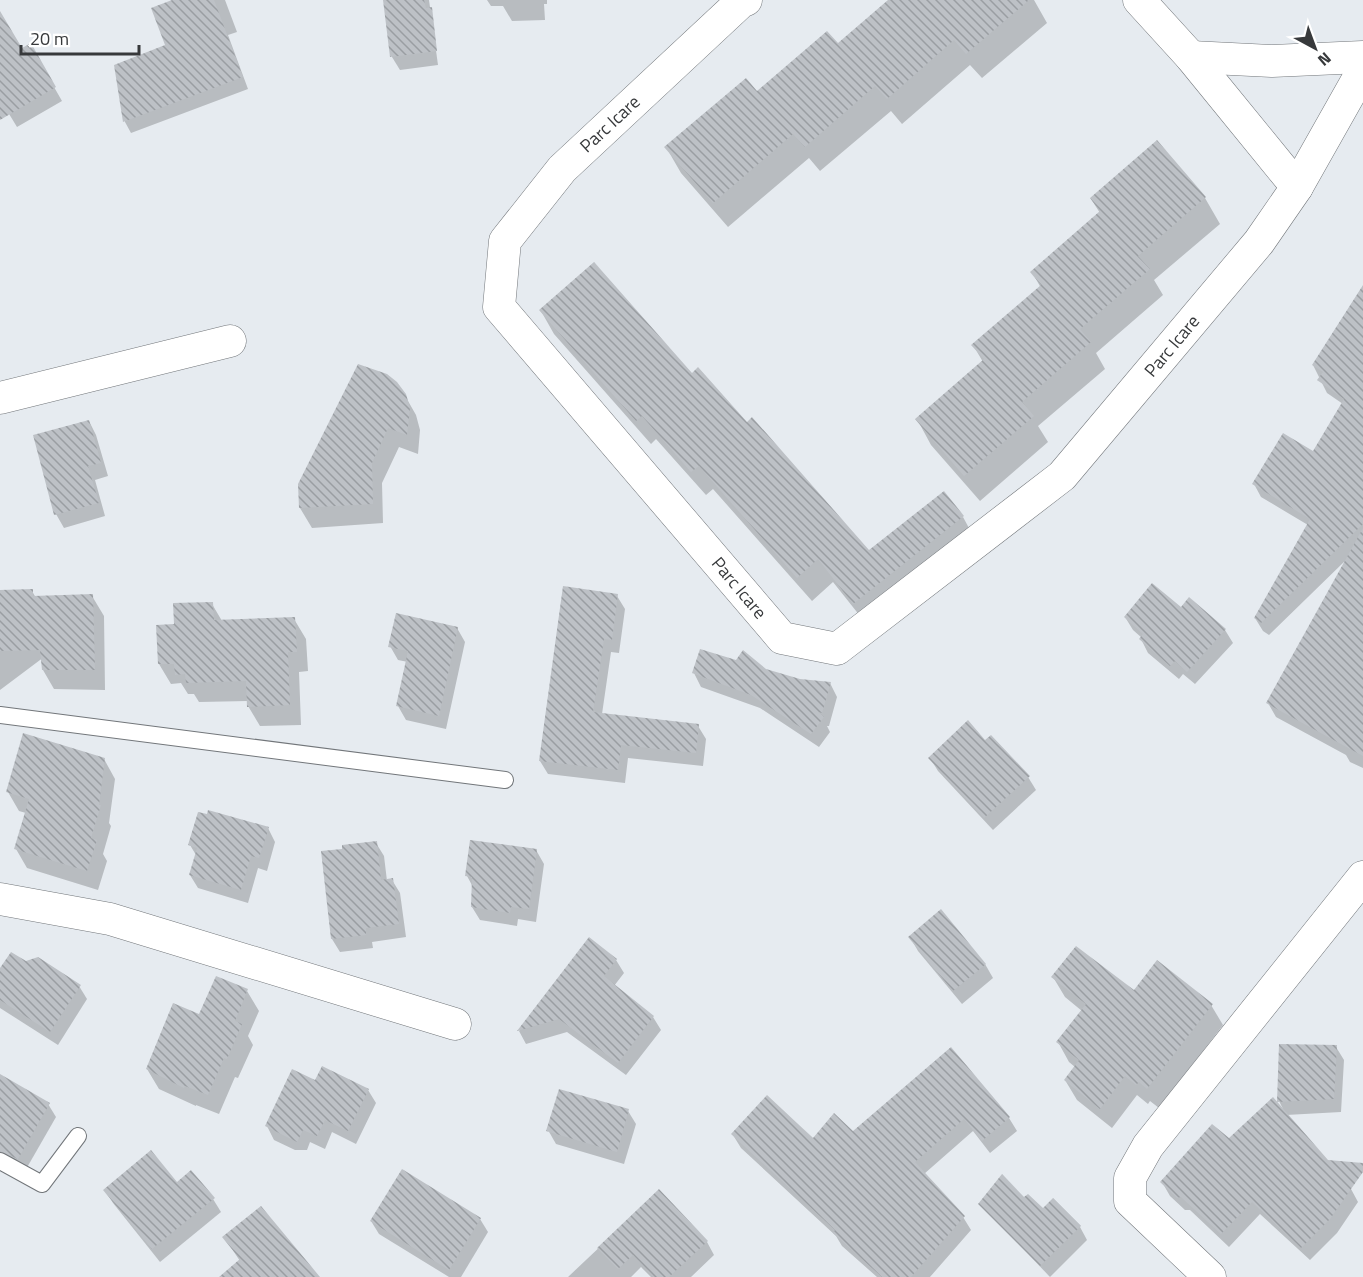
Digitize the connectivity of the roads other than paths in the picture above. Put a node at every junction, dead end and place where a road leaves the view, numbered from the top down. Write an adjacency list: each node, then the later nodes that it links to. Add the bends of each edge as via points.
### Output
1 (746, 0): 6 (street, Parc Icare, via 562,169 504,241 499,307 782,638 837,649 1062,476 1259,242)
2 (1139, 0): 3 (street)
3 (1191, 57): 4 (street, via 1272,61); 6 (street)
4 (1363, 57)
5 (1363, 70): 6 (street, Parc Icare)
6 (1297, 187)
7 (230, 340): 8 (street)
8 (0, 398)
9 (0, 716): 10 (lane)
10 (506, 780)
11 (1363, 877): 16 (street, via 1148,1146 1130,1178 1130,1201)
12 (0, 899): 13 (street, via 110,919)
13 (455, 1024)
14 (78, 1136): 15 (lane, via 42,1184)
15 (0, 1161)
16 (1210, 1277)

